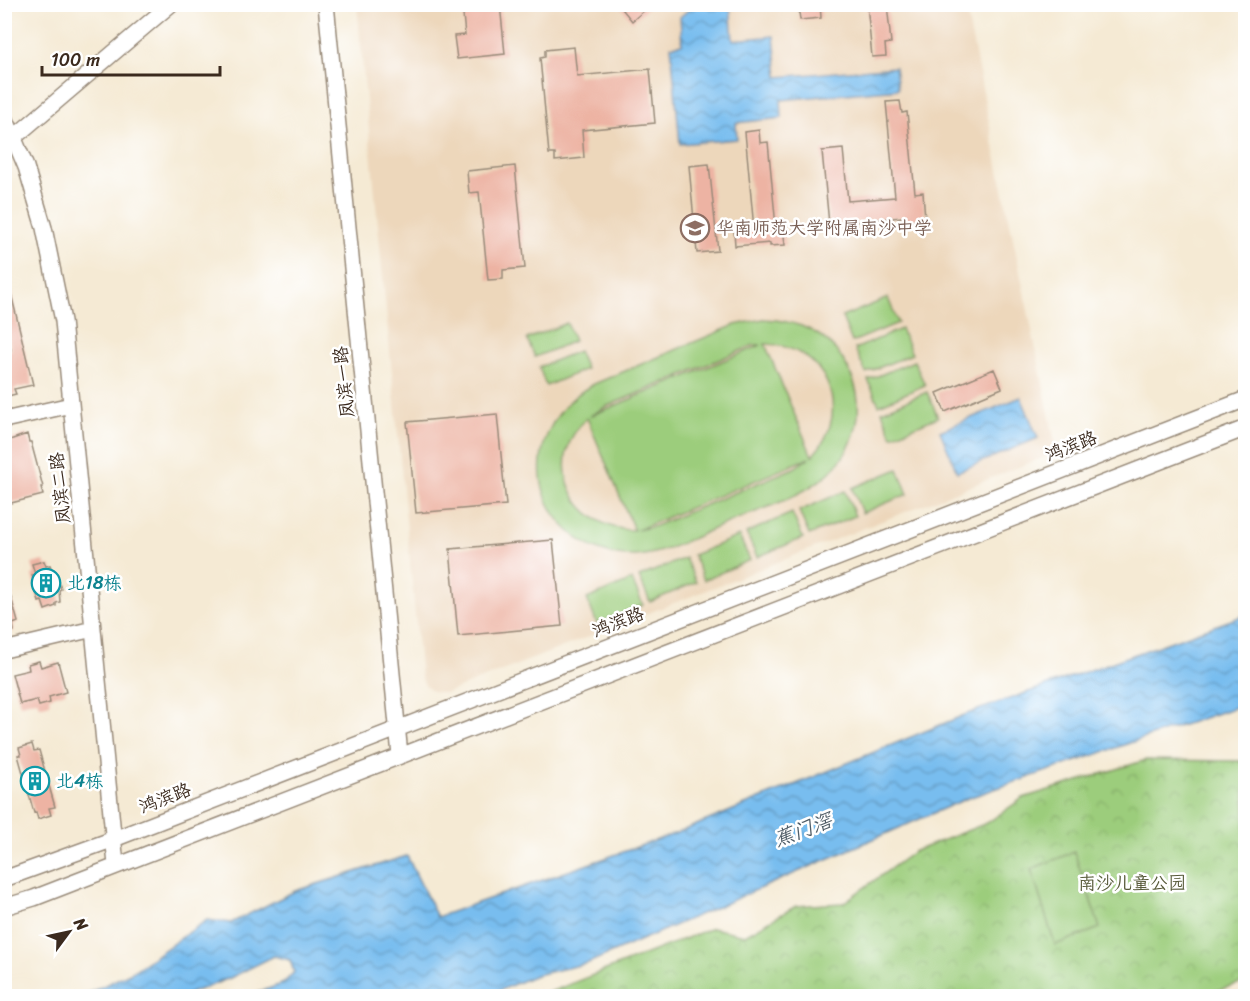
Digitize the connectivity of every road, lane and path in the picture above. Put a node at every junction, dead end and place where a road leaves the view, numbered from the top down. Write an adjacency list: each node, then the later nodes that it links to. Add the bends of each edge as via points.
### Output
1 (171, 4): 4 (street)
2 (326, 4): 11 (street, 凤滨一路)
3 (4, 115): 4 (street, 凤滨二路)
4 (9, 142): 6 (street, 凤滨二路, via 36,198 54,269)
5 (1245, 399): 11 (street, 鸿滨路)
6 (71, 405): 7 (street); 9 (street, 凤滨二路)
7 (4, 420)
8 (1245, 428): 12 (street)
9 (93, 629): 10 (street); 13 (street, 凤滨二路)
10 (4, 650)
11 (398, 729): 12 (street, 凤滨一路); 13 (street, 鸿滨路)
12 (400, 755): 14 (street)
13 (114, 839): 14 (street, 凤滨二路); 15 (street, 鸿滨路)
14 (116, 865): 16 (street)
15 (4, 879)
16 (4, 907)

